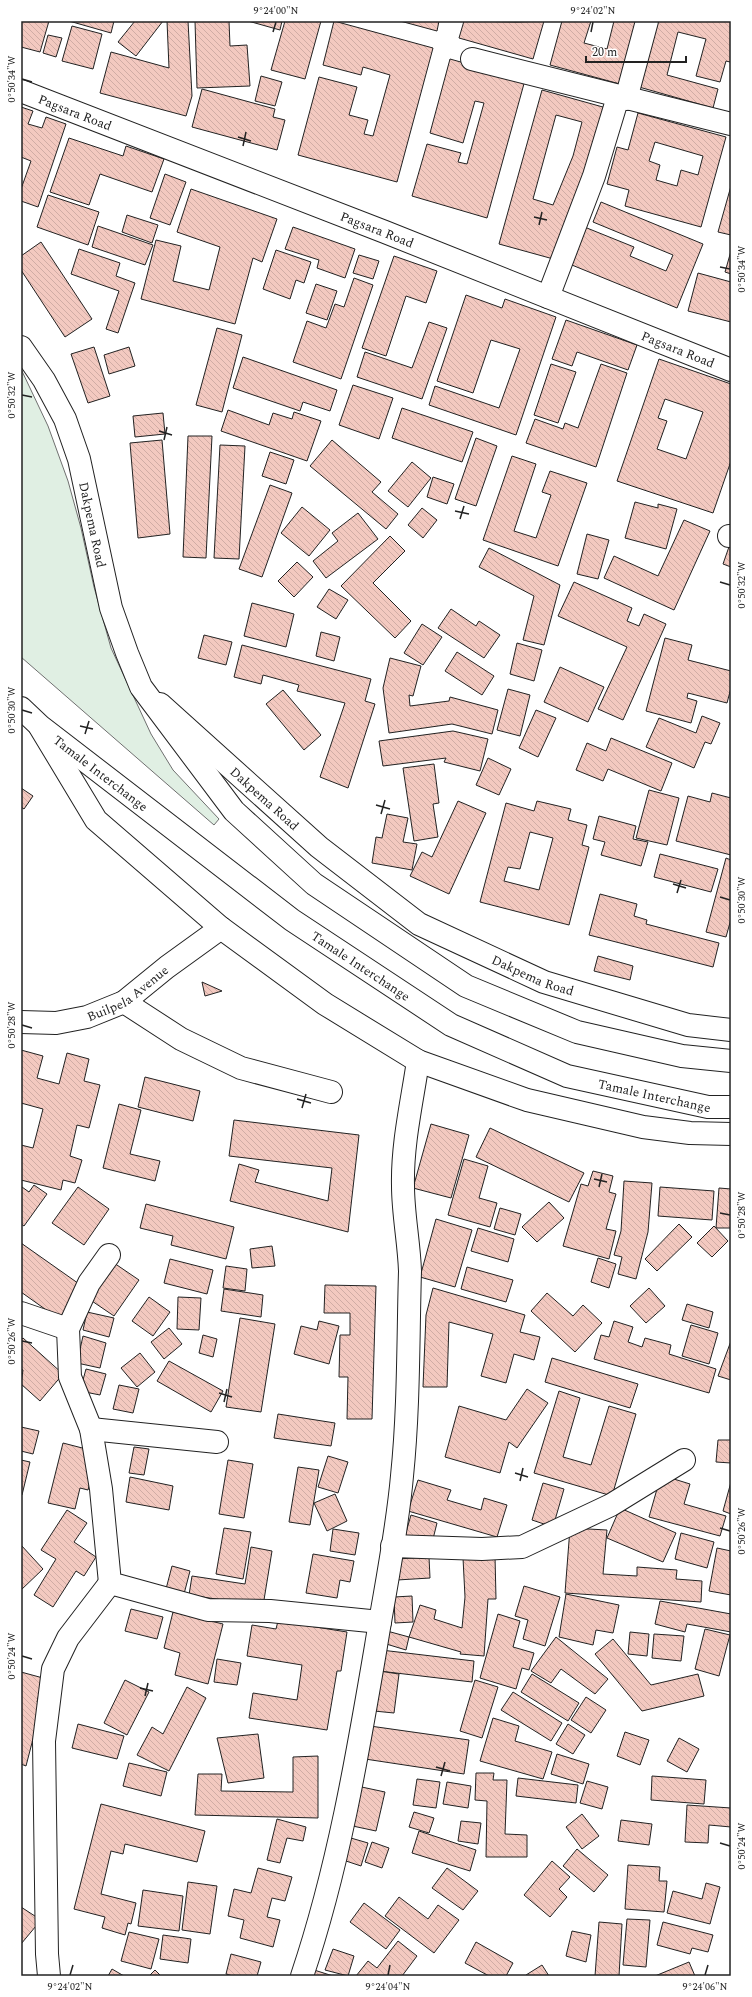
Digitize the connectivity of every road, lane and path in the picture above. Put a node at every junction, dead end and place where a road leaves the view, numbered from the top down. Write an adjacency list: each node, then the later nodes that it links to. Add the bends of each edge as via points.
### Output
1 (647, 21): 4 (main road)
2 (472, 59): 4 (main road)
3 (21, 91): 6 (main road, Pagsara Road)
4 (622, 98): 5 (main road); 6 (main road)
5 (731, 124)
6 (548, 297): 8 (main road, Pagsara Road)
7 (21, 347): 9 (main road, Dakpema Road, via 44,380 65,419 79,459 111,608)
8 (731, 370)
9 (142, 688): 15 (main road, Dakpema Road, via 319,847 419,924 544,982 688,1025); 17 (main road, via 239,816 314,884 466,986 577,1032 682,1056)
10 (21, 708): 11 (main road)
11 (40, 726): 12 (main road, via 96,820); 19 (main road, Tamale Interchange, via 292,920 451,1025 567,1076 708,1107)
12 (221, 928): 13 (main road, Builpela Avenue, via 166,967); 16 (main road, via 325,1004)
13 (124, 1002): 14 (main road, Builpela Avenue, via 87,1017 56,1023); 18 (main road, via 181,1039 241,1068)
14 (21, 1022)
15 (731, 1030)
16 (418, 1061): 20 (main road, via 527,1100 643,1127 690,1134); 27 (main road, via 404,1162 403,1187 410,1271 405,1433 400,1503)
17 (731, 1061)
18 (331, 1092)
19 (731, 1107)
20 (731, 1134)
21 (109, 1255): 23 (main road, via 90,1283)
22 (21, 1313): 23 (main road)
23 (68, 1329): 24 (main road, via 70,1377)
24 (91, 1429): 25 (main road); 28 (main road, via 101,1489)
25 (217, 1442)
26 (684, 1460): 27 (main road, via 611,1505 522,1547 482,1549)
27 (392, 1546): 29 (main road)
28 (110, 1583): 29 (main road, via 208,1610 270,1611); 30 (main road, via 68,1638 53,1669 44,1740)
29 (380, 1622): 31 (main road, via 346,1816 321,1915)
30 (49, 1976)
31 (302, 1976)

